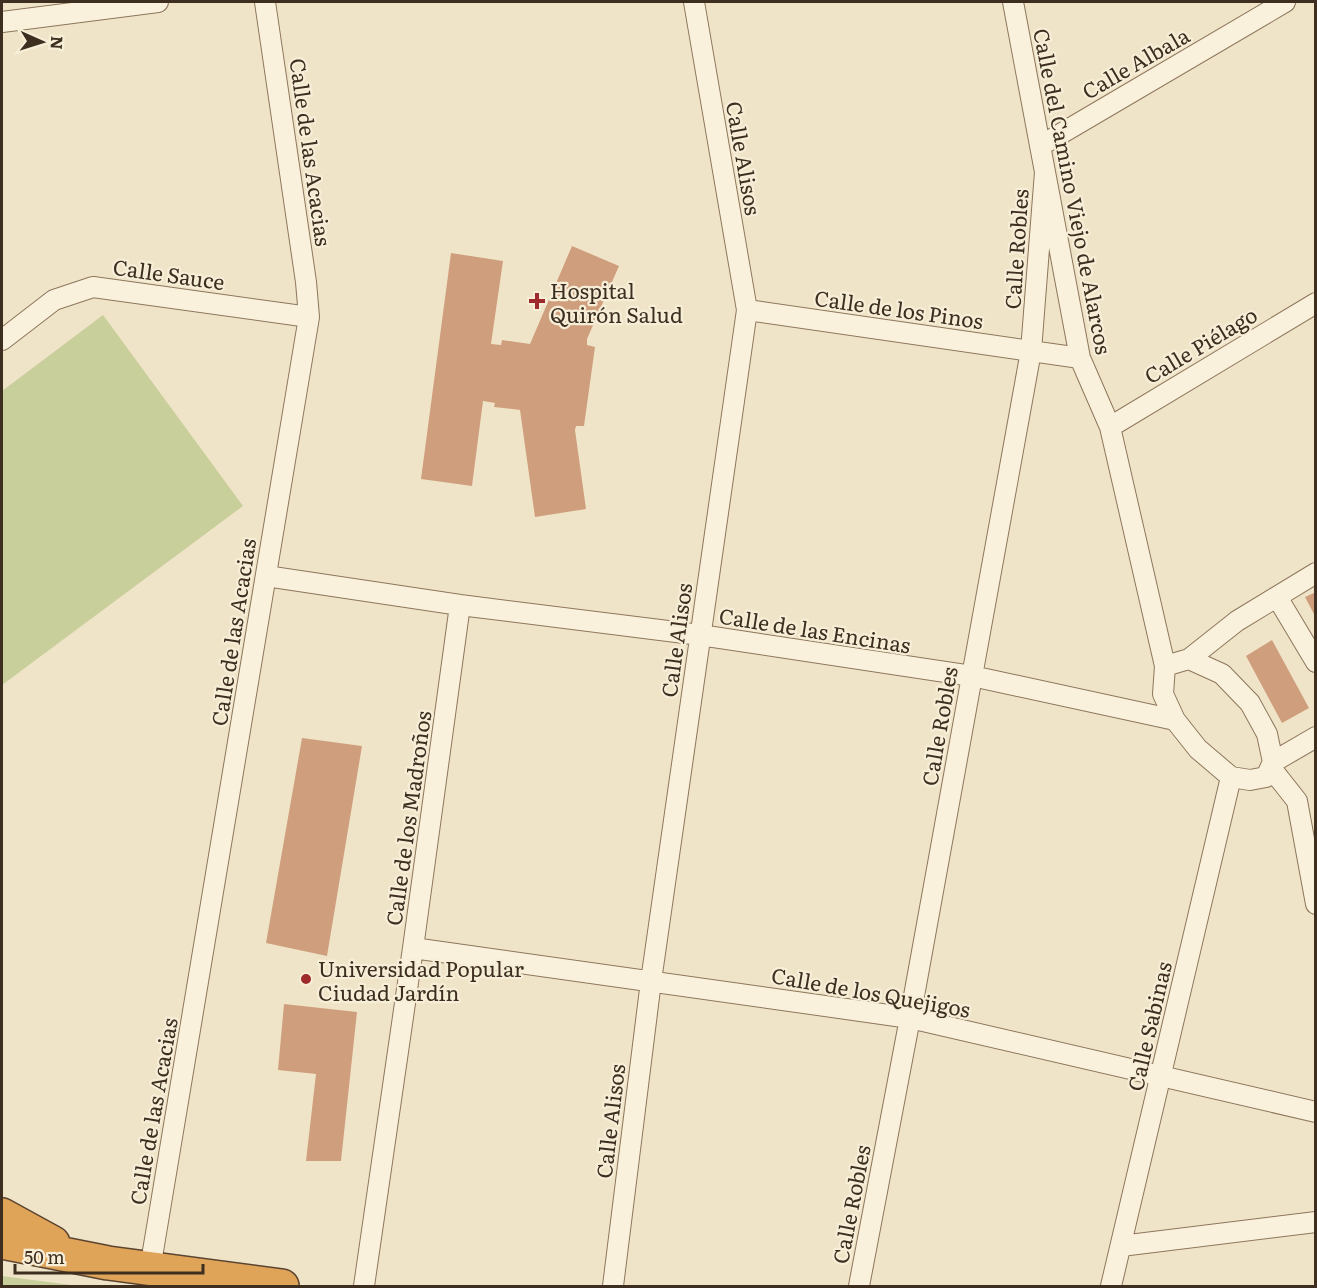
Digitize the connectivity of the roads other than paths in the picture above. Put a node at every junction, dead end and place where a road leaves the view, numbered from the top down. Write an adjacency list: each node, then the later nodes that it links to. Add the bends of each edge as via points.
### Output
1 (158, 2): 6 (street)
2 (266, 2): 11 (street, Calle de las Acacias)
3 (694, 2): 10 (street, Calle Alisos)
4 (1013, 2): 7 (street, Calle del Camino Viejo de Alarcos)
5 (1285, 2): 7 (street, Calle Albala)
6 (2, 22)
7 (1040, 146): 8 (street, Calle del Camino Viejo de Alarcos)
8 (1045, 172): 13 (street, Calle Robles); 14 (street, Calle del Camino Viejo de Alarcos)
9 (1316, 303): 15 (street, Calle Piélago)
10 (747, 310): 13 (street, Calle de los Pinos); 20 (street, Calle Alisos)
11 (309, 318): 12 (street, Calle Sauce, via 93,286 54,300); 17 (street, Calle de las Acacias)
12 (2, 340)
13 (1031, 351): 14 (street, Calle de los Pinos); 24 (street, Calle Robles)
14 (1080, 358): 15 (street, Calle del Camino Viejo de Alarcos)
15 (1110, 427): 23 (street, Calle del Camino Viejo de Alarcos)
16 (1316, 573): 18 (street)
17 (266, 576): 19 (street, Calle de las Encinas); 40 (street, Calle de las Acacias)
18 (1277, 597): 21 (street, via 1237,621); 22 (street)
19 (460, 605): 20 (street, Calle de las Encinas); 30 (street, Calle de los Madroños)
20 (700, 635): 24 (street, Calle de las Encinas); 31 (street, Calle Alisos)
21 (1189, 659): 23 (street); 27 (street, via 1222,674 1250,703 1267,734)
22 (1316, 662)
23 (1165, 666): 25 (street, Calle del Camino Viejo de Alarcos, via 1163,694)
24 (972, 676): 25 (street, Calle de las Encinas); 32 (street, Calle Robles)
25 (1175, 720): 28 (street, Calle del Camino Viejo de Alarcos, via 1198,749)
26 (1316, 737): 27 (street)
27 (1272, 765): 28 (street, via 1266,777); 29 (street, via 1297,801)
28 (1231, 777): 33 (street, Calle Sabinas)
29 (1316, 904)
30 (413, 948): 31 (street, Calle de los Quejigos); 42 (street, Calle de los Madroños)
31 (651, 981): 32 (street, Calle de los Quejigos); 43 (street, Calle Alisos)
32 (910, 1018): 33 (street, Calle de los Quejigos); 44 (street, Calle Robles)
33 (1161, 1076): 34 (street, Calle de los Quejigos); 38 (street, Calle Sabinas)
34 (1316, 1112)
35 (2, 1215): 39 (highway)
36 (1316, 1222): 38 (street)
37 (2, 1242): 39 (highway)
38 (1121, 1246): 45 (street, Calle Sabinas)
39 (78, 1257): 40 (highway)
40 (150, 1269): 41 (highway)
41 (282, 1287)
42 (363, 1287)
43 (613, 1287)
44 (859, 1287)
45 (1112, 1287)

